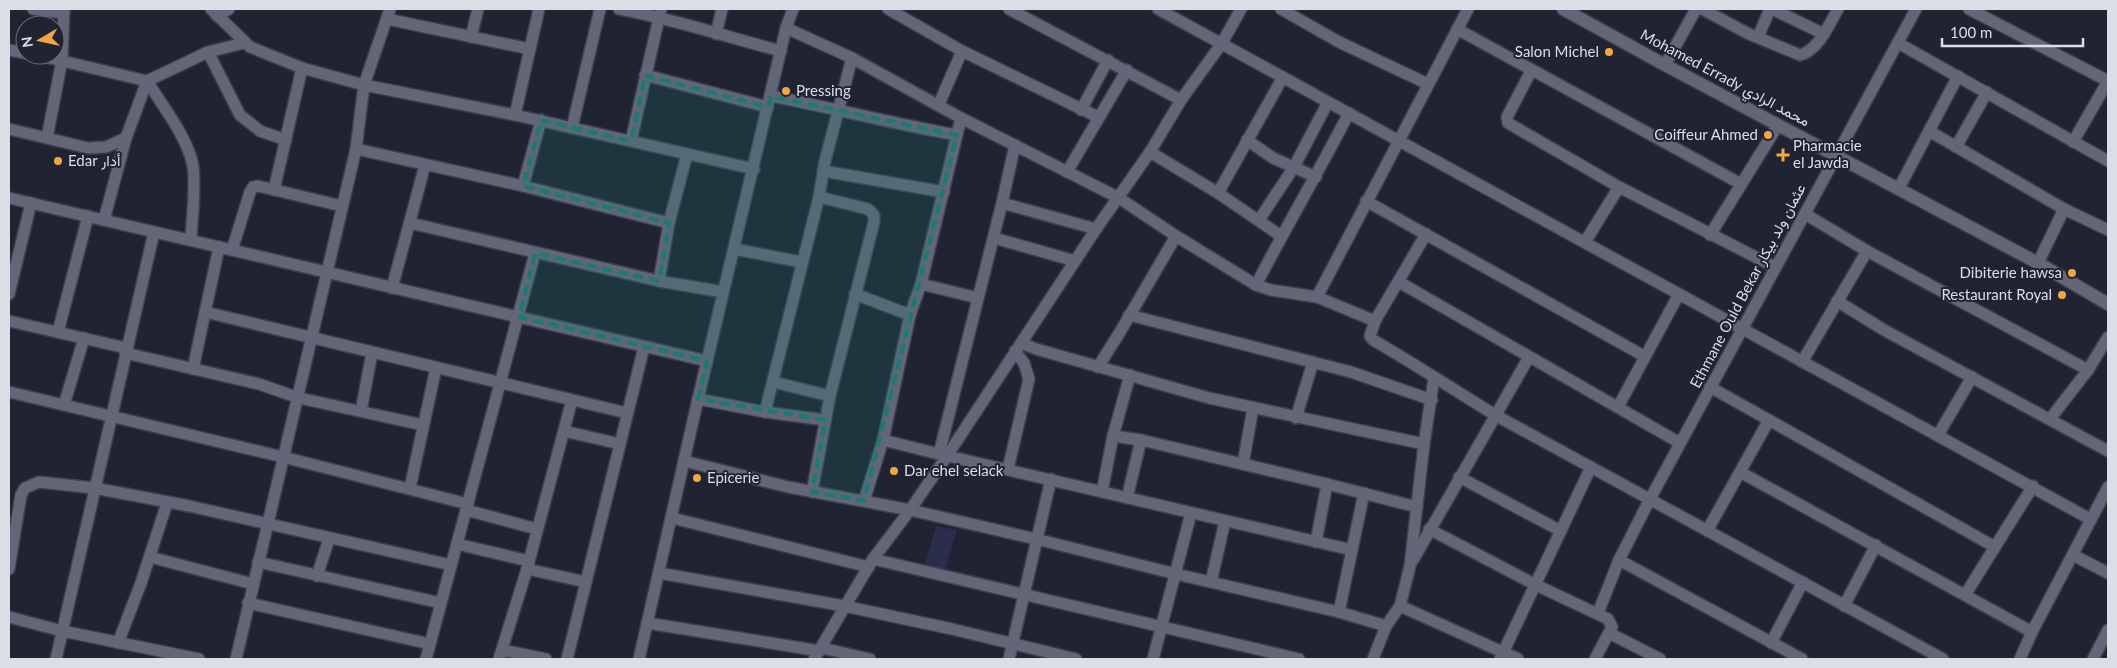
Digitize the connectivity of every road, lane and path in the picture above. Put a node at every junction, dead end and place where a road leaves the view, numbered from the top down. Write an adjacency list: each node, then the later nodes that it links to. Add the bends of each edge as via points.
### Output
1 (34, 9): 22 (street)
2 (229, 9): 23 (street)
3 (478, 9): 31 (street)
4 (539, 9): 36 (street)
5 (600, 9): 68 (street)
6 (619, 9): 24 (street)
7 (722, 9): 29 (street)
8 (793, 9): 27 (street)
9 (888, 9): 26 (street)
10 (1012, 9): 41 (street)
11 (1161, 9): 33 (street)
12 (1241, 9): 33 (street)
13 (1281, 9): 53 (street, via 1339,42)
14 (1468, 9): 28 (street)
15 (1563, 9): 44 (street, Mohamed Errady محمد الرادي)
16 (1696, 9): 44 (street)
17 (1702, 9): 32 (street)
18 (1771, 9): 30 (street); 32 (street)
19 (1838, 9): 30 (street)
20 (1916, 9): 35 (street, Ethmane Ould Bekar عثمان ولد بيكار)
21 (1969, 9): 52 (street)
22 (64, 11)
23 (214, 13): 34 (street)
24 (660, 13): 29 (street); 48 (street)
25 (388, 14): 31 (street); 54 (street)
26 (908, 14): 37 (street)
27 (786, 28): 38 (street); 40 (street)
28 (1457, 30): 47 (street); 53 (street)
29 (716, 34): 38 (street)
30 (1824, 34): 32 (street, via 1800,55)
31 (471, 37): 36 (street)
32 (1758, 37)
33 (1222, 42): 50 (street); 56 (street)
34 (244, 43): 39 (street); 45 (street)
35 (1898, 43): 49 (street); 84 (street, Ethmane Ould Bekar عثمان ولد بيكار)
36 (530, 49): 63 (street)
37 (962, 50): 59 (street); 61 (street)
38 (781, 51): 57 (street)
39 (208, 52): 51 (street); 74 (street, via 240,115 260,131)
40 (852, 58): 59 (street); 60 (street)
41 (1108, 60): 46 (street); 61 (street)
42 (65, 61): 51 (street)
43 (61, 65): 72 (street)
44 (1665, 66): 67 (street, Mohamed Errady محمد الرادي)
45 (302, 68): 54 (street); 74 (street)
46 (1127, 70): 56 (street); 64 (street)
47 (1531, 72): 92 (street); 94 (street, via 1507,117 1508,123)
48 (645, 75): 57 (street); 77 (street)
49 (1958, 76): 55 (street); 70 (street)
50 (1283, 77): 58 (street); 75 (street)
51 (147, 81): 73 (street); 121 (street, via 189,151 193,181)
52 (2108, 81): 78 (street)
53 (1428, 84): 76 (street)
54 (364, 85): 63 (street); 81 (street)
55 (1987, 92): 78 (street); 80 (street)
56 (1181, 100): 82 (street)
57 (770, 102): 60 (street); 88 (street)
58 (1328, 102): 62 (street); 87 (street)
59 (939, 104): 65 (street)
60 (838, 109): 71 (street); 89 (street)
61 (1081, 110): 64 (street)
62 (1349, 113): 76 (street); 91 (street)
63 (515, 115): 66 (street)
64 (1098, 117): 90 (street)
65 (961, 118): 71 (street); 79 (street)
66 (541, 120): 68 (street); 93 (street)
67 (1778, 125): 84 (street, Mohamed Errady محمد الرادي); 92 (street)
68 (572, 128): 77 (street)
69 (9, 129): 72 (street)
70 (1929, 131): 80 (street); 95 (street)
71 (957, 136): 97 (street)
72 (47, 138): 73 (street, via 88,148 98,148)
73 (126, 138): 109 (street)
74 (286, 140): 96 (street)
75 (1246, 140): 87 (street); 98 (street)
76 (1398, 140): 102 (street); 122 (street)
77 (631, 141): 83 (street)
78 (2073, 142): 85 (street)
79 (1015, 145): 90 (street); 104 (street)
80 (1956, 147): 106 (street)
81 (356, 149): 86 (street); 105 (street)
82 (1150, 152): 98 (street); 101 (street)
83 (687, 154): 88 (street); 112 (street)
84 (1836, 156): 95 (street, Mohamed Errady محمد الرادي); 107 (street, Ethmane Ould Bekar عثمان ولد بيكار)
85 (2108, 159)
86 (425, 165): 93 (street); 111 (street)
87 (1294, 167): 91 (street); 110 (street)
88 (754, 170): 124 (street)
89 (823, 171): 97 (street); 99 (street)
90 (1067, 172): 101 (street)
91 (1316, 177): 119 (street)
92 (1741, 184): 117 (street)
93 (524, 186): 112 (street)
94 (1619, 187): 117 (street); 122 (street)
95 (1899, 188): 130 (street, Mohamed Errady محمد الرادي)
96 (274, 190): 105 (street); 125 (street, via 256,186 250,192)
97 (944, 192): 135 (street)
98 (1218, 193): 110 (street)
99 (819, 197): 128 (street); 140 (street, via 868,210 874,215)
100 (9, 198): 103 (street)
101 (1119, 198): 113 (street); 118 (street)
102 (1366, 202): 116 (street); 142 (street)
103 (31, 203): 108 (street); 139 (street)
104 (1002, 203): 113 (street); 120 (street)
105 (342, 206): 132 (street)
106 (2064, 209): 114 (street); 130 (street)
107 (1805, 214): 126 (street); 131 (street, Ethmane Ould Bekar عثمان ولد بيكار)
108 (88, 216): 109 (street); 153 (street)
109 (104, 220): 115 (street)
110 (1259, 220): 119 (street)
111 (410, 223): 127 (street); 137 (street)
112 (669, 223): 133 (street)
113 (1096, 229): 129 (street)
114 (2108, 230)
115 (154, 232): 121 (street); 159 (street)
116 (1426, 234): 134 (street); 161 (street)
117 (1710, 235): 131 (street)
118 (1176, 236): 136 (street); 148 (street)
119 (1281, 236): 136 (street)
120 (994, 238): 129 (street); 143 (street)
121 (192, 240): 123 (street)
122 (1585, 242): 141 (street)
123 (219, 247): 125 (street); 146 (street)
124 (734, 249): 128 (street); 138 (street)
125 (232, 250): 132 (street)
126 (1867, 250): 144 (street); 169 (street)
127 (535, 253): 133 (street); 149 (street)
128 (802, 262): 173 (street)
129 (1074, 262): 158 (street)
130 (2038, 263): 145 (street, Mohamed Errady محمد الرادي)
131 (1776, 267): 152 (street, Ethmane Ould Bekar عثمان ولد بيكار)
132 (327, 272): 137 (street); 156 (street)
133 (658, 281): 138 (street)
134 (1399, 282): 150 (street); 162 (street)
135 (921, 284): 143 (street); 147 (street)
136 (1256, 285): 142 (street)
137 (392, 288): 149 (street)
138 (724, 292): 163 (street)
139 (9, 294)
140 (855, 294): 147 (street); 177 (street)
141 (1679, 294): 152 (street); 161 (street)
142 (1317, 297): 150 (street)
143 (978, 298): 204 (street)
144 (1837, 301): 165 (street); 171 (street)
145 (2108, 304)
146 (205, 312): 156 (street); 168 (street)
147 (910, 314): 198 (street)
148 (1130, 315): 164 (street); 166 (street)
149 (519, 317): 157 (street); 174 (street)
150 (1375, 320): 172 (street, via 1371,338)
151 (9, 321): 153 (street)
152 (1742, 329): 165 (street); 175 (street, Ethmane Ould Bekar عثمان ولد بيكار)
153 (58, 332): 155 (street)
154 (2108, 337): 169 (street)
155 (84, 338): 159 (street); 182 (street)
156 (311, 339): 160 (street); 178 (street)
157 (644, 347): 163 (street); 187 (street)
158 (1018, 347): 166 (street); 204 (street); 209 (street, via 1028,379)
159 (126, 350): 168 (street); 189 (street)
160 (372, 353): 167 (street); 185 (street)
161 (1644, 356): 183 (street)
162 (1529, 357): 183 (street); 188 (street)
163 (707, 361): 179 (street)
164 (1313, 362): 181 (street); 190 (street)
165 (1802, 362): 196 (street)
166 (1098, 367): 170 (street)
167 (436, 368): 174 (street); 194 (street)
168 (193, 369): 178 (street, via 259,384)
169 (2088, 370): 191 (street)
170 (1130, 376): 184 (street); 197 (street)
171 (1972, 377): 191 (street); 196 (street)
172 (1434, 378): 181 (street); 188 (street)
173 (773, 382): 177 (street); 186 (street)
174 (500, 383): 180 (street); 225 (street)
175 (1710, 387): 193 (street); 200 (street, Ethmane Ould Bekar عثمان ولد بيكار)
176 (9, 392): 182 (street)
177 (830, 396): 192 (street)
178 (299, 398): 185 (street); 205 (street)
179 (698, 399): 186 (street); 206 (street)
180 (572, 400): 187 (street); 195 (street)
181 (1432, 400): 202 (street)
182 (64, 405): 189 (street)
183 (1618, 407): 200 (street)
184 (1253, 408): 190 (street); 207 (street)
185 (361, 410): 194 (street)
186 (765, 412): 192 (street)
187 (627, 413): 201 (street)
188 (1495, 415): 208 (street); 211 (street)
189 (110, 417): 205 (street); 216 (street)
190 (1296, 418): 202 (street)
191 (2050, 419): 203 (street)
192 (824, 420): 218 (street)
193 (1769, 420): 210 (street); 242 (street)
194 (423, 425): 217 (street)
195 (564, 430): 201 (street); 233 (street)
196 (1938, 435): 214 (street)
197 (1113, 436): 199 (street); 219 (street)
198 (883, 440): 204 (street); 223 (street)
199 (1141, 440): 207 (street); 221 (street)
200 (1680, 443): 222 (street, Ethmane Ould Bekar عثمان ولد بيكار)
201 (620, 444): 257 (street)
202 (1424, 444): 226 (street)
203 (2108, 451)
204 (943, 455): 209 (street); 227 (street)
205 (283, 457): 217 (street); 232 (street)
206 (684, 461): 218 (street); 229 (street)
207 (1243, 464): 213 (street)
208 (1591, 467): 222 (street); 236 (street)
209 (1008, 469): 212 (street)
210 (1740, 472): 235 (street); 241 (street)
211 (1459, 477): 234 (street); 236 (street)
212 (1051, 479): 219 (street); 238 (street)
213 (1327, 484): 220 (street); 239 (street)
214 (2033, 486): 230 (street); 242 (street)
215 (2108, 487): 230 (street)
216 (94, 488): 224 (street); 252 (street, via 39,482 25,488 21,495); 276 (street)
217 (410, 488): 225 (street)
218 (812, 492): 223 (street)
219 (1102, 492): 221 (street)
220 (1364, 493): 226 (street); 243 (street)
221 (1127, 498): 228 (street)
222 (1650, 499): 235 (street); 246 (street, Ethmane Ould Bekar عثمان ولد بيكار)
223 (864, 501): 227 (street)
224 (167, 503): 232 (street); 245 (street)
225 (467, 507): 233 (street); 240 (street)
226 (1417, 507): 251 (street)
227 (910, 510): 238 (street); 248 (street)
228 (1191, 513): 231 (street); 255 (street)
229 (672, 518): 248 (street); 253 (street)
230 (2090, 519): 244 (street)
231 (1225, 521): 239 (street); 258 (street)
232 (266, 525): 237 (street); 247 (street)
233 (537, 529): 249 (street)
234 (1429, 529): 251 (street); 261 (street)
235 (1707, 530): 259 (street)
236 (1561, 531): 261 (street)
237 (329, 539): 250 (street); 256 (street)
238 (1036, 539): 255 (street); 262 (street)
239 (1316, 542): 243 (street)
240 (457, 544): 249 (street); 250 (street)
241 (1876, 545): 263 (street); 268 (street)
242 (1995, 547): 263 (street)
243 (1352, 550): 269 (street)
244 (2073, 555): 254 (street); 277 (street)
245 (150, 557): 260 (street); 279 (street)
246 (1619, 560): 270 (street, Ethmane Ould Bekar عثمان ولد بيكار); 280 (street)
247 (258, 562): 256 (street); 260 (street)
248 (871, 563): 262 (street); 266 (street)
249 (528, 565): 257 (street); 284 (street)
250 (451, 566): 265 (street)
251 (1410, 566): 267 (street)
252 (9, 569)
253 (659, 573): 266 (street); 272 (street)
254 (2108, 573)
255 (1176, 574): 258 (street); 273 (street)
256 (318, 576): 265 (street)
257 (586, 582): 292 (street)
258 (1211, 582): 269 (street)
259 (1803, 582): 268 (street); 280 (street)
260 (252, 584): 264 (street)
261 (1536, 585): 270 (street); 286 (street)
262 (1024, 593): 273 (street); 282 (street)
263 (1965, 596): 277 (street)
264 (248, 603): 281 (street); 289 (street)
265 (441, 603): 281 (street)
266 (844, 606): 282 (street); 283 (street)
267 (1400, 606): 274 (street); 286 (street)
268 (1844, 606): 304 (street)
269 (1339, 612): 274 (street)
270 (1598, 613): 278 (street, via 1611,623)
271 (9, 617): 276 (street)
272 (647, 623): 283 (street); 293 (street)
273 (1161, 626): 297 (street); 298 (street)
274 (1386, 626): 299 (street)
275 (2108, 630): 285 (street)
276 (62, 631): 279 (street); 287 (street)
277 (2032, 632): 305 (street)
278 (1609, 633): 301 (street); 302 (street)
279 (118, 642): 288 (street)
280 (1771, 642): 303 (street)
281 (430, 644): 290 (street)
282 (1012, 645): 295 (street); 296 (street)
283 (819, 653): 294 (street)
284 (501, 655): 291 (street)
285 (2100, 655)
286 (1501, 656): 300 (street)
287 (56, 659)
288 (199, 659)
289 (236, 659)
290 (426, 659)
291 (546, 659)
292 (567, 659)
293 (639, 659)
294 (870, 659)
295 (1009, 659)
296 (1076, 659)
297 (1153, 659)
298 (1299, 659)
299 (1373, 659)
300 (1518, 659)
301 (1595, 659)
302 (1660, 659)
303 (1802, 659)
304 (1943, 659)
305 (2020, 659)

